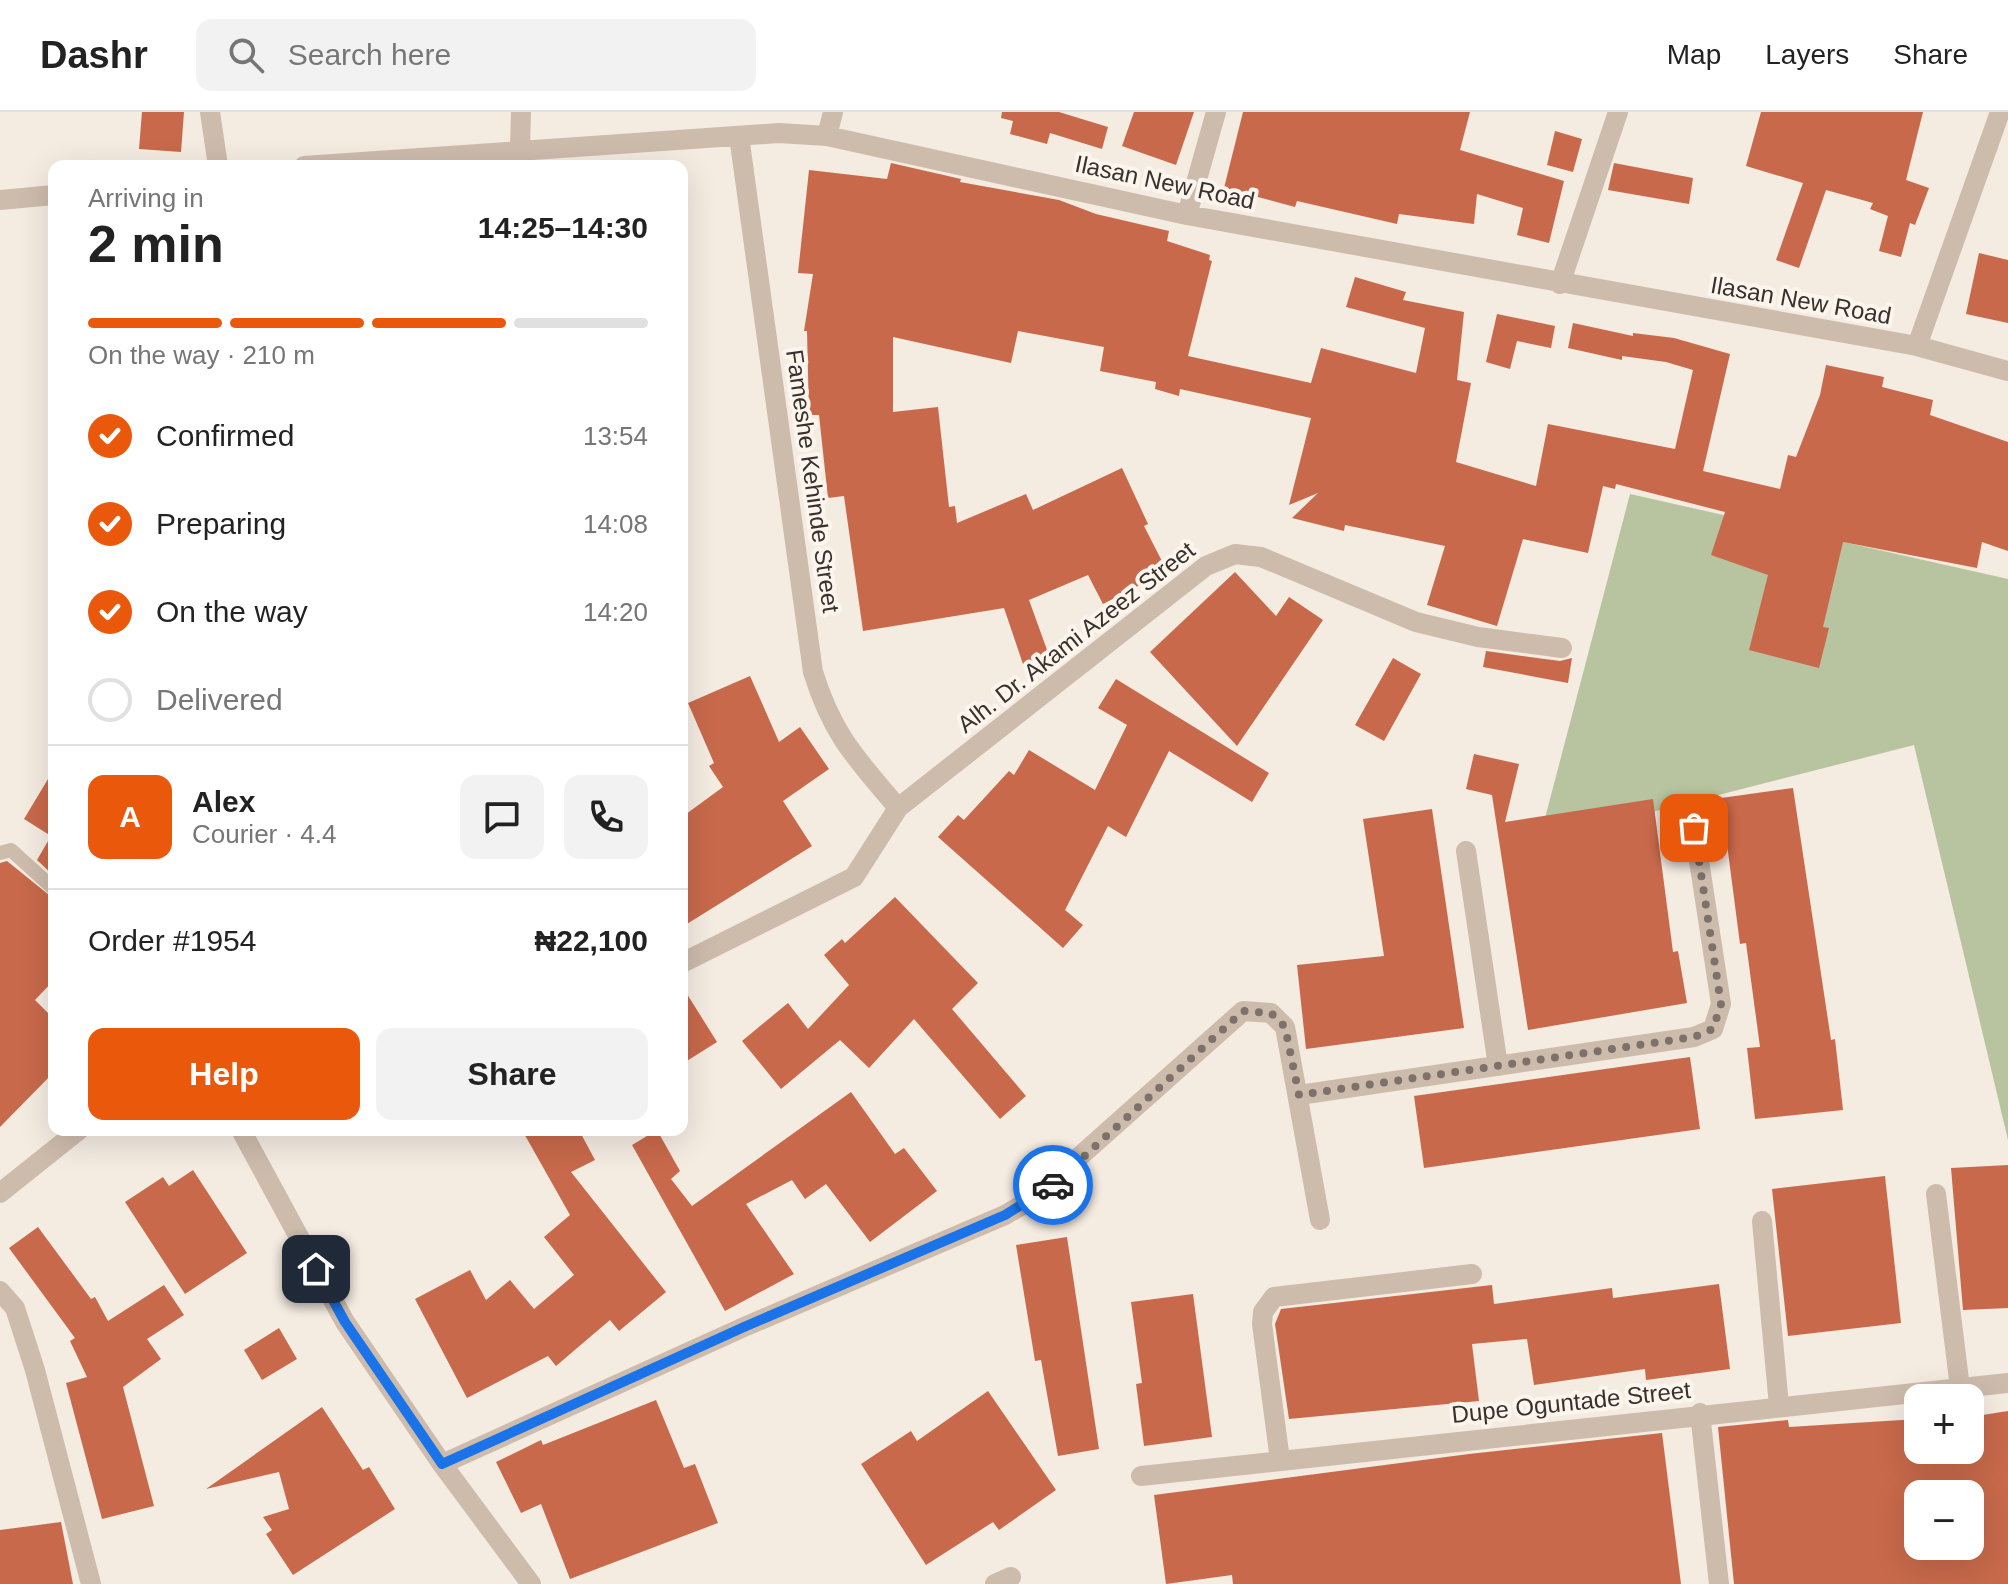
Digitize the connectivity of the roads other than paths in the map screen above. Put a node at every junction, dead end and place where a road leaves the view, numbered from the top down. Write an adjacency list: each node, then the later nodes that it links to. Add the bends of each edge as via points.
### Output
1 (521, 112): 9 (street)
2 (833, 112): 8 (street)
3 (1216, 112): 14 (street)
4 (1618, 112): 15 (street)
5 (2000, 112): 16 (street)
6 (211, 113): 10 (street)
7 (739, 136): 8 (street, Ilasan New Road); 9 (street, Ilasan New Road); 19 (street, Fameshe Kehinde Street, via 813,672 839,738)
8 (827, 136): 14 (street, Ilasan New Road)
9 (520, 148): 11 (street, Ilasan New Road)
10 (217, 160)
11 (381, 160)
12 (48, 196): 13 (street)
13 (0, 200)
14 (1187, 215): 15 (street, Ilasan New Road)
15 (1560, 284): 16 (street, Ilasan New Road)
16 (1917, 346): 17 (street, Ilasan New Road)
17 (2008, 371)
18 (1562, 648): 19 (street, Alh. Dr. Akami Azeez Street, via 1416,622 1261,557 1235,554 1206,566)
19 (898, 808): 24 (street, Alh. Dr. Akami Azeez Street, via 854,877)
20 (1694, 828): 25 (street, via 1721,1004 1713,1029 1694,1037)
21 (1466, 851): 25 (street)
22 (0, 853): 23 (lane, via 11,850)
23 (48, 884)
24 (688, 960)
25 (1498, 1066): 26 (street)
26 (1299, 1095): 31 (street); 42 (street, via 1285,1027 1271,1013 1243,1011 1048,1190 1005,1215)
27 (71, 1136): 29 (street)
28 (249, 1136): 42 (street, via 345,1322)
29 (0, 1193)
30 (1936, 1194): 36 (street)
31 (1320, 1220)
32 (1762, 1221): 39 (street)
33 (1472, 1274): 41 (street, via 1274,1297 1262,1324)
34 (0, 1291): 44 (street, via 15,1308 35,1370)
35 (2008, 1383): 37 (street, Dupe Oguntade Street)
36 (1960, 1384)
37 (1984, 1386)
38 (1904, 1394): 39 (street, Dupe Oguntade Street)
39 (1779, 1406): 40 (street, Dupe Oguntade Street)
40 (1700, 1413): 41 (street, Dupe Oguntade Street); 46 (street)
41 (1280, 1460): 43 (street, Dupe Oguntade Street)
42 (442, 1464): 45 (street)
43 (1141, 1476)
44 (91, 1584)
45 (531, 1584)
46 (1719, 1584)

